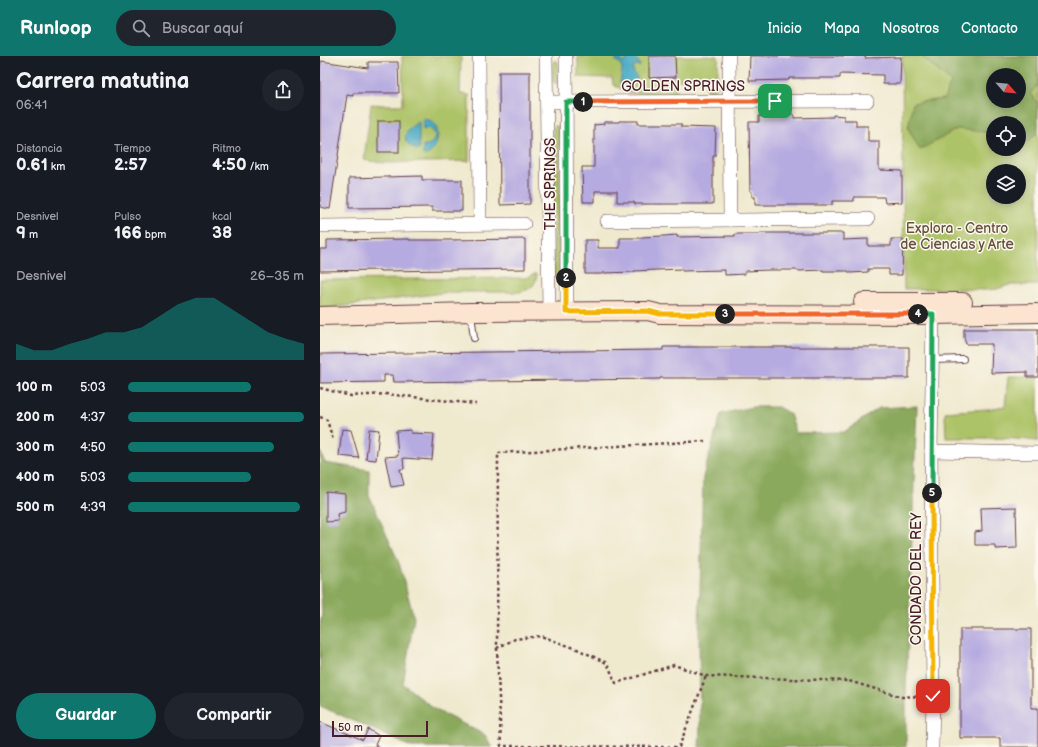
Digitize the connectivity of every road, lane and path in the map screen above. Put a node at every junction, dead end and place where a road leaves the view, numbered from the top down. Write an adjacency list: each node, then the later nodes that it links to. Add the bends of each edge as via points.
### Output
1 (479, 56): 12 (street)
2 (546, 56): 6 (street, THE SPRINGS)
3 (566, 56): 7 (street, THE SPRINGS)
4 (729, 56): 8 (street)
5 (867, 101): 8 (street, GOLDEN SPRINGS)
6 (547, 102): 7 (street, GOLDEN SPRINGS); 18 (street, THE SPRINGS)
7 (566, 102): 8 (street, GOLDEN SPRINGS); 18 (street, THE SPRINGS)
8 (729, 102): 10 (street)
9 (868, 219): 10 (street)
10 (730, 220): 11 (street)
11 (608, 221)
12 (480, 224): 13 (street); 14 (street)
13 (524, 224)
14 (320, 226)
15 (1038, 302): 16 (street)
16 (934, 306): 18 (street, via 660,314 648,311); 19 (street); 23 (street, CONDADO DEL REY)
17 (471, 312): 18 (street); 20 (street); 21 (lane)
18 (558, 312)
19 (1038, 313)
20 (320, 316)
21 (474, 338)
22 (963, 359): 23 (lane)
23 (933, 360): 29 (street, CONDADO DEL REY)
24 (320, 388): 25 (path, via 351,396 386,394)
25 (476, 404)
26 (320, 417): 27 (path, via 327,420)
27 (333, 440)
28 (705, 441): 31 (path, via 498,453)
29 (931, 451): 30 (street); 33 (street, CONDADO DEL REY)
30 (1038, 453)
31 (496, 648): 32 (path, via 515,639 541,636 607,663 616,683 674,664); 32 (path, via 500,746 679,747)
32 (706, 676): 33 (path, via 849,681 902,696)
33 (933, 696): 34 (street, CONDADO DEL REY)
34 (932, 747)

